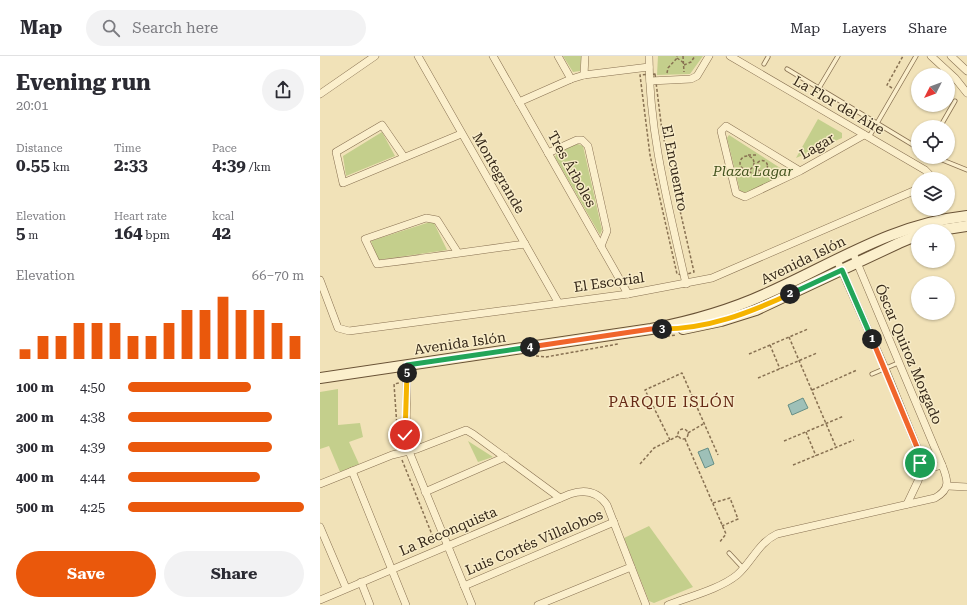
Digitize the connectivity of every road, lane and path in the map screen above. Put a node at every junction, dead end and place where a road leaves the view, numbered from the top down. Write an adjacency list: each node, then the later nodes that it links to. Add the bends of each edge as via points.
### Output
1 (375, 56): 31 (street)
2 (418, 56): 34 (street, Montegrande)
3 (493, 56): 32 (street, Tres Árboles)
4 (558, 56): 24 (street)
5 (585, 56): 23 (street)
6 (649, 56): 20 (street, El Encuentro)
7 (683, 56): 18 (path)
8 (695, 56): 18 (path, via 691,62)
9 (709, 56): 26 (street, via 696,76)
10 (730, 56): 35 (street, La Flor del Aire)
11 (768, 56): 19 (lane)
12 (838, 56): 28 (lane)
13 (903, 56): 29 (path, via 887,85)
14 (916, 56): 29 (lane)
15 (931, 56): 30 (street)
16 (950, 56): 22 (street)
17 (677, 57): 18 (path); 25 (path, via 668,68)
18 (684, 64): 26 (path)
19 (764, 64)
20 (649, 67): 23 (street); 27 (street, El Encuentro)
21 (787, 69): 28 (lane)
22 (967, 71)
23 (584, 75): 24 (street)
24 (571, 79): 32 (street)
25 (666, 80): 26 (street); 27 (street)
26 (685, 80)
27 (650, 81): 60 (street, El Encuentro, via 657,150)
28 (820, 88): 33 (lane)
29 (896, 90): 33 (lane)
30 (967, 93)
31 (320, 94)
32 (519, 102): 37 (street, Tres Árboles)
33 (878, 122): 35 (lane); 36 (lane)
34 (461, 134): 38 (street); 50 (street, Montegrande)
35 (866, 136): 43 (street, Lagar); 44 (street, La Flor del Aire)
36 (911, 143)
37 (548, 153): 51 (street, Tres Árboles); 51 (street, via 577,140 582,140 588,146 607,231)
38 (404, 157): 38 (street, via 382,125 336,152 343,183)
39 (762, 160): 39 (path, via 767,166 762,171 758,170 756,165)
40 (952, 164): 42 (lane)
41 (744, 170): 41 (path, via 740,164 741,160 750,157 754,163 753,168); 43 (path, via 752,173)
42 (967, 170)
43 (798, 172): 43 (street, Lagar, via 745,197 740,196 736,193 721,130 726,126)
44 (927, 172)
45 (911, 192): 60 (street, El Escorial, via 728,272)
46 (967, 216): 53 (main road, Avenida Islón, via 907,228)
47 (967, 226): 48 (main road)
48 (955, 228)
49 (911, 238): 55 (main road, Avenida Islón)
50 (525, 244): 52 (street); 62 (street, Montegrande)
51 (601, 246): 61 (street, Tres Árboles)
52 (458, 253): 52 (street, via 437,220 426,218 365,239 377,264)
53 (853, 253): 54 (main road, Avenida Islón); 55 (street, Óscar Quiroz Morgado)
54 (837, 260): 56 (street, Óscar Quiroz Morgado); 63 (main road, Avenida Islón, via 732,308)
55 (858, 262): 56 (main road, Avenida Islón); 70 (street, Óscar Quiroz Morgado)
56 (842, 270): 63 (main road, Avenida Islón, via 739,316 682,329); 72 (street, Óscar Quiroz Morgado)
57 (676, 274): 58 (path)
58 (673, 277)
59 (320, 280): 62 (street, El Escorial, via 338,328 348,331)
60 (686, 284): 61 (street, El Escorial)
61 (628, 294): 62 (street, El Escorial)
62 (558, 302)
63 (651, 329): 71 (main road, Avenida Islón)
64 (808, 329): 65 (path)
65 (789, 337): 66 (path); 69 (path)
66 (770, 345): 68 (path); 73 (path)
67 (818, 353): 69 (path)
68 (749, 354)
69 (799, 360): 73 (path); 78 (path)
70 (898, 363): 72 (lane); 96 (street, Óscar Quiroz Morgado)
71 (407, 365): 76 (main road, Avenida Islón); 90 (street, via 405,435)
72 (885, 368): 75 (lane); 98 (street, Óscar Quiroz Morgado, via 919,452)
73 (780, 369): 77 (path)
74 (857, 370): 78 (path)
75 (872, 374)
76 (320, 378)
77 (758, 378)
78 (812, 390): 81 (path)
79 (844, 416): 81 (path)
80 (704, 424): 83 (path); 86 (path, via 682,373 645,390); 91 (path)
81 (826, 424): 82 (path); 89 (path)
82 (806, 432): 88 (path); 92 (path)
83 (688, 433): 84 (path, via 682,429); 85 (path)
84 (678, 436): 85 (path); 86 (path)
85 (685, 439): 104 (path)
86 (670, 440): 94 (path, via 654,448)
87 (854, 440): 89 (path)
88 (784, 442)
89 (836, 447): 92 (path)
90 (408, 451): 93 (street, via 466,430); 97 (street); 102 (street)
91 (718, 455)
92 (816, 456): 95 (path)
93 (505, 457): 102 (street); 103 (street)
94 (640, 464)
95 (793, 465)
96 (942, 465): 98 (street); 100 (street, Óscar Quiroz Morgado, via 948,478)
97 (352, 471): 99 (street); 114 (street)
98 (921, 471): 105 (street, Óscar Quiroz Morgado)
99 (320, 484)
100 (948, 486): 101 (street); 105 (street, via 935,498)
101 (967, 487)
102 (425, 492): 110 (street)
103 (560, 498): 106 (street, La Reconquista, via 574,493 596,494 604,501); 110 (street, La Reconquista)
104 (713, 503): 107 (path); 107 (path, via 730,498 736,512 738,519)
105 (907, 504): 113 (street, via 777,534 764,542)
106 (614, 522): 112 (street); 116 (street, Luis Cortés Villalobos)
107 (722, 526): 109 (path, via 726,534)
108 (320, 527): 117 (street)
109 (719, 543)
110 (447, 546): 114 (street, La Reconquista); 116 (street)
111 (729, 553): 113 (lane)
112 (631, 567): 122 (street); 123 (street)
113 (744, 568): 124 (street, via 732,579)
114 (392, 569): 115 (street, La Reconquista); 120 (street)
115 (361, 582): 117 (street, La Reconquista); 119 (street)
116 (464, 586): 121 (street)
117 (346, 588): 118 (street, La Reconquista)
118 (320, 600)
119 (370, 605)
120 (406, 605)
121 (472, 605)
122 (538, 605)
123 (646, 605)
124 (668, 605)

